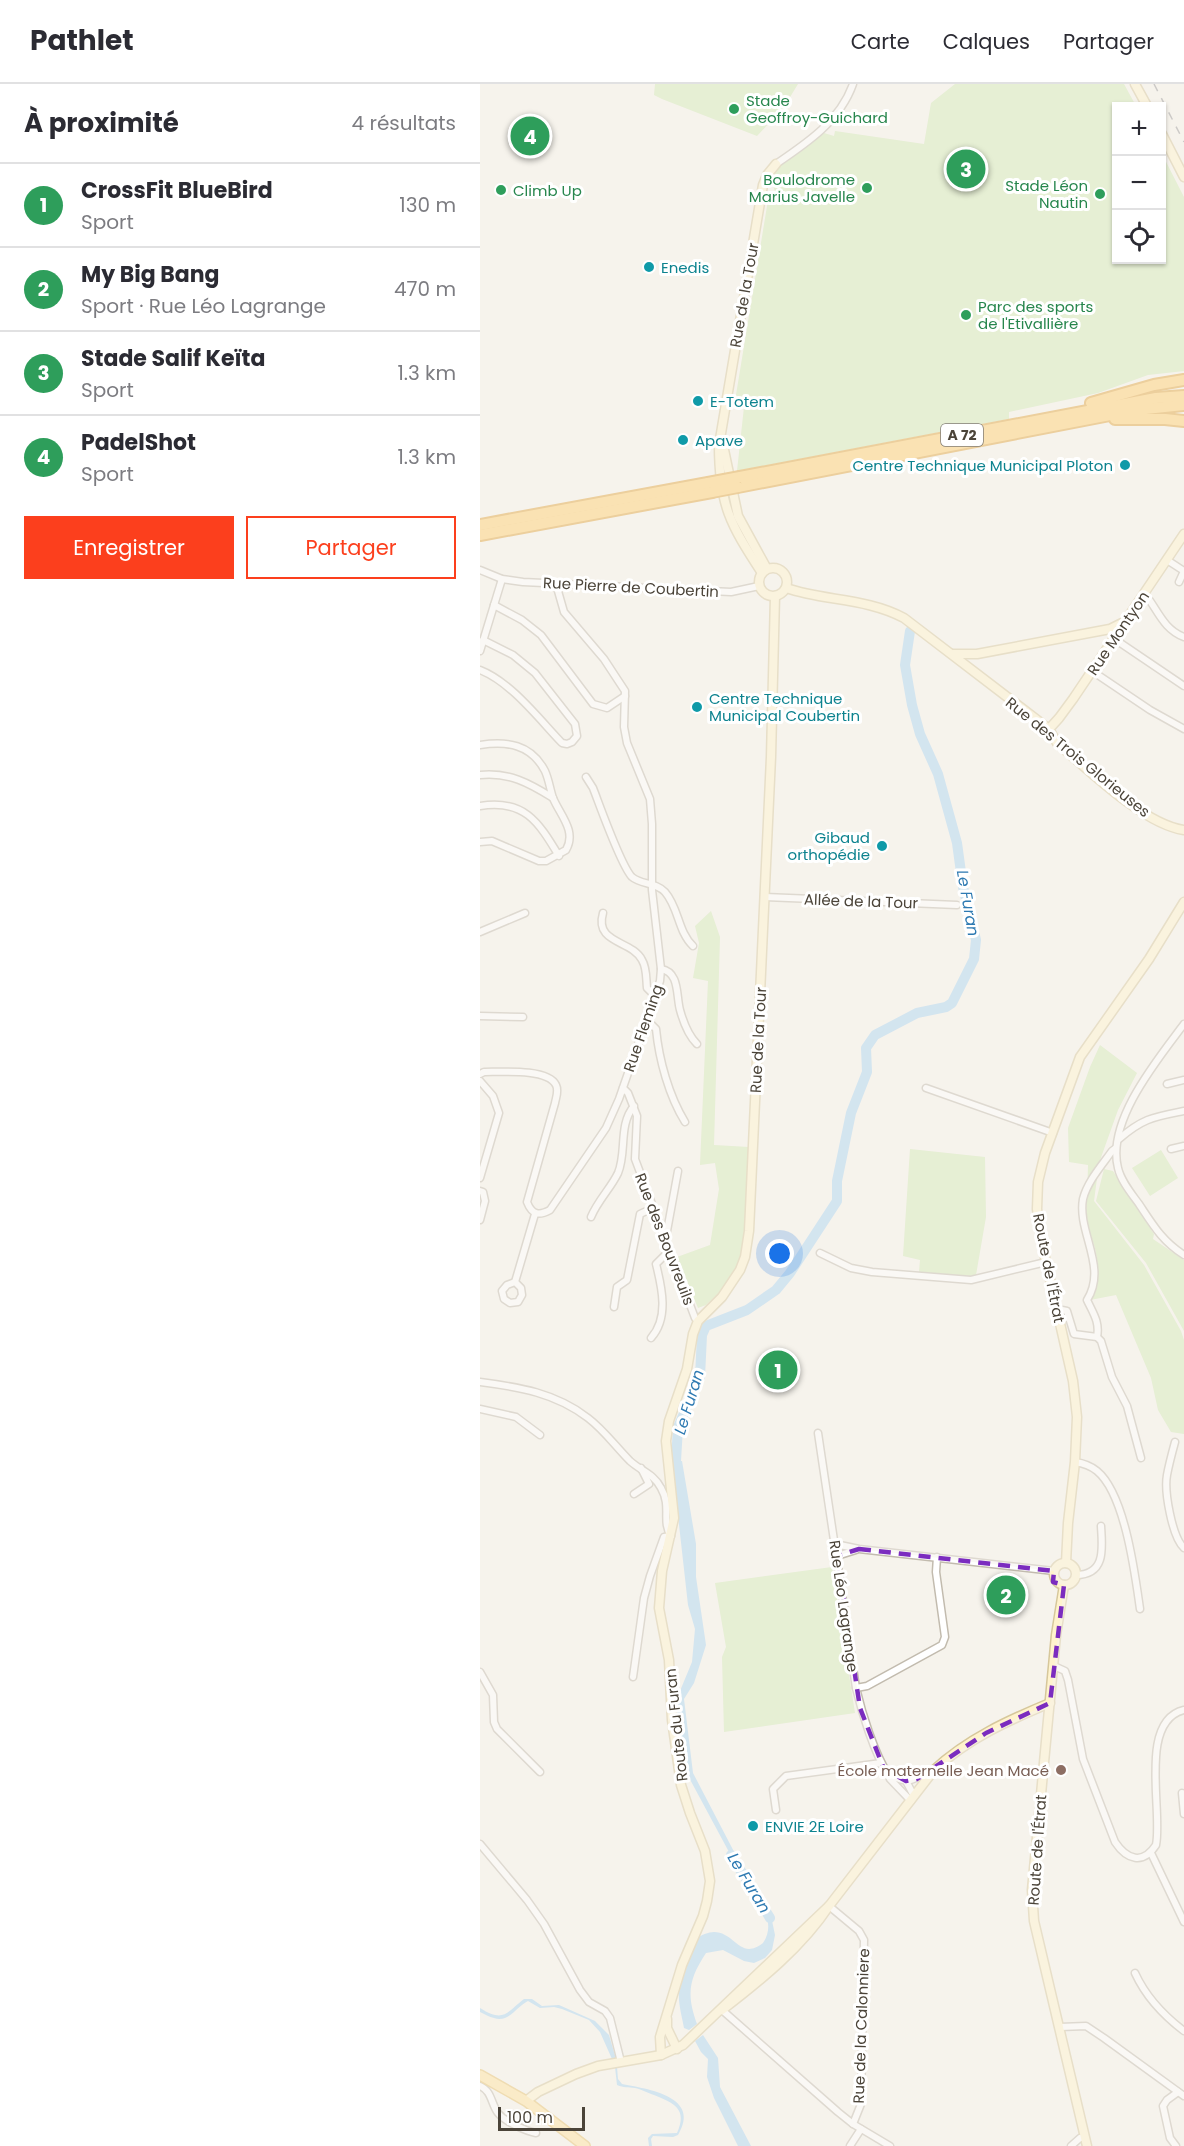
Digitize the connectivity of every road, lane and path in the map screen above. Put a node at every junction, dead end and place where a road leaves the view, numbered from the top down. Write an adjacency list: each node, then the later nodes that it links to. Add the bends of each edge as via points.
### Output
1 (853, 84): 5 (street, via 827,126)
2 (1135, 84): 3 (main road)
3 (1145, 102)
4 (1166, 143): 6 (main road)
5 (776, 164): 20 (main road, Rue de la Tour, via 767,175 761,196 721,429 738,516)
6 (1184, 177)
7 (1184, 380): 10 (highway, via 1154,385)
8 (1184, 396): 10 (highway, A 72)
9 (1184, 405): 11 (highway, A 72)
10 (1065, 414): 13 (highway, A 72)
11 (1103, 416): 12 (highway); 13 (highway, A 72)
12 (1184, 421)
13 (739, 482): 14 (highway, A 72, bridge)
14 (710, 488): 15 (highway, A 72); 17 (highway, A 72)
15 (480, 525)
16 (1184, 534): 18 (main road, Rue Montyon)
17 (480, 535)
18 (1167, 560): 22 (street, via 1184,571); 26 (main road, Rue Montyon)
19 (480, 570): 21 (street, Rue Pierre de Coubertin)
20 (765, 571): 24 (main road); 25 (main road, via 782,571)
21 (502, 579): 23 (street, Rue Pierre de Coubertin); 28 (street)
22 (1179, 582)
23 (556, 584): 24 (street, Rue Pierre de Coubertin, via 731,592); 42 (street, via 564,612 604,659)
24 (759, 586): 27 (main road, via 764,593)
25 (786, 588): 27 (main road); 36 (main road, Rue des Trois Glorieuses, via 886,609)
26 (1145, 594): 29 (main road, Rue Montyon); 31 (street, via 1164,624)
27 (776, 596): 54 (main road, Rue de la Tour)
28 (494, 605): 33 (street); 42 (street, via 542,635 593,704 608,708)
29 (1128, 619): 30 (main road); 32 (main road, Rue Montyon)
30 (1100, 631): 34 (main road, via 1107,637); 37 (main road)
31 (1184, 637)
32 (1113, 638): 34 (main road, Rue Montyon); 41 (street)
33 (483, 640): 35 (street); 39 (street, via 513,655 535,674 575,724 574,740 562,743 493,675)
34 (1108, 646): 40 (main road, Rue Montyon)
35 (480, 651)
36 (952, 654): 37 (main road); 38 (main road, Rue des Trois Glorieuses)
37 (977, 654): 38 (main road)
38 (971, 668): 43 (main road, Rue des Trois Glorieuses)
39 (480, 670)
40 (1092, 671): 43 (main road, Rue Montyon); 44 (street)
41 (1184, 686)
42 (626, 696): 53 (street, Rue Fleming, via 627,743 650,799)
43 (1048, 729): 50 (main road, Rue des Trois Glorieuses, via 1057,743 1138,810 1168,828)
44 (1184, 729)
45 (480, 745): 48 (street, via 505,742 522,748 544,769)
46 (480, 775): 48 (street, via 518,778)
47 (586, 777): 53 (street, via 626,869 637,881)
48 (553, 798): 52 (street, via 570,839 566,850)
49 (480, 806): 52 (street, via 498,804 524,810)
50 (1184, 830)
51 (480, 842): 52 (street, via 492,840 539,861)
52 (558, 856)
53 (652, 884): 60 (street, via 665,892); 61 (street, Rue Fleming)
54 (765, 897): 56 (street, Allée de la Tour); 97 (main road, Rue de la Tour, via 747,1246 732,1284)
55 (1184, 902): 77 (main road, Route de l'Étrat, via 1080,1057)
56 (957, 905)
57 (525, 913): 59 (street)
58 (603, 913): 62 (street, via 602,928 642,959 646,988)
59 (480, 932)
60 (693, 946)
61 (662, 969): 62 (street, Rue Fleming); 67 (street, via 672,974 680,1010)
62 (656, 996): 65 (street, Rue Fleming)
63 (480, 1016): 64 (street)
64 (523, 1017)
65 (647, 1020): 72 (street, Rue Fleming); 76 (street, via 656,1029 677,1109)
66 (1184, 1024): 78 (street, via 1142,1080 1123,1121)
67 (697, 1044)
68 (480, 1074): 86 (street, via 540,1074 556,1084 555,1103 526,1202)
69 (1184, 1080): 71 (street)
70 (480, 1081): 83 (street, via 493,1096 499,1113)
71 (1167, 1084)
72 (622, 1088): 74 (street); 86 (street, Rue Fleming, via 606,1128 589,1156 550,1210)
73 (926, 1088): 77 (street)
74 (634, 1106): 85 (street, Rue des Bouvreuils, via 634,1159); 87 (street, via 627,1114 618,1172)
75 (1184, 1111): 78 (street, via 1150,1118)
76 (685, 1122)
77 (1053, 1133): 93 (main road, Route de l'Étrat, via 1038,1182 1037,1209)
78 (1119, 1140): 80 (street)
79 (1184, 1146): 81 (street)
80 (1116, 1148): 92 (street, via 1124,1181 1161,1238); 98 (street, via 1083,1199 1095,1277 1087,1300 1094,1311)
81 (1171, 1149)
82 (678, 1171): 89 (street, via 668,1231)
83 (481, 1174)
84 (480, 1191): 88 (street, via 486,1201)
85 (653, 1208): 89 (street, Rue des Bouvreuils); 95 (street, via 640,1214 627,1280 617,1287)
86 (535, 1214): 94 (street)
87 (591, 1217)
88 (480, 1220)
89 (663, 1234): 90 (street, Rue des Bouvreuils)
90 (669, 1251): 97 (street, Rue des Bouvreuils); 99 (street, via 656,1264 664,1296 658,1331)
91 (820, 1253): 93 (street, via 851,1268 971,1280)
92 (1184, 1255)
93 (1046, 1262): 96 (main road, Route de l'Étrat)
94 (515, 1282)
95 (614, 1307)
96 (1057, 1309): 98 (street, via 1067,1311 1074,1334); 107 (main road, Route de l'Étrat, via 1073,1381 1077,1417)
97 (698, 1321): 106 (main road, Rue de la Tour, via 669,1421)
98 (1097, 1337): 105 (street, via 1126,1406)
99 (651, 1338)
100 (480, 1382): 108 (street, via 548,1395 569,1405 589,1418)
101 (480, 1409): 103 (street, via 516,1417)
102 (818, 1433): 112 (street, Rue Léo Lagrange)
103 (540, 1435)
104 (1175, 1442): 113 (street, via 1167,1487 1175,1534)
105 (1142, 1458)
106 (668, 1462): 111 (main road, Route du Furan, via 674,1518)
107 (1075, 1462): 117 (main road, Route de l'Étrat); 121 (street, via 1097,1471 1118,1507 1131,1549)
108 (640, 1468): 109 (street, via 649,1484); 111 (street, via 663,1491 666,1528)
109 (634, 1494)
110 (1101, 1526): 119 (street, via 1102,1558 1094,1569)
111 (671, 1536): 124 (street, via 664,1537 644,1598); 145 (main road, Route du Furan, via 662,1570 659,1608 669,1660 681,1785 705,1851 710,1881 703,1916 682,1965)
112 (835, 1544): 114 (street, Rue Léo Lagrange); 115 (street, Rue Léo Lagrange)
113 (1184, 1548)
114 (859, 1549): 115 (street); 116 (street, Rue Léo Lagrange)
115 (837, 1556): 125 (street, Rue Léo Lagrange)
116 (937, 1557): 118 (street, Rue Léo Lagrange); 125 (street, via 945,1637 942,1645 867,1686)
117 (1066, 1563): 118 (main road, via 1059,1564); 119 (main road, via 1073,1566)
118 (1054, 1571): 120 (main road, via 1056,1580)
119 (1076, 1575): 120 (main road, via 1074,1582)
120 (1064, 1585): 122 (main road, Route de l'Étrat)
121 (1140, 1609)
122 (1054, 1666): 126 (main road, Route de l'Étrat); 140 (street, via 1065,1671 1083,1759 1115,1842 1127,1856 1137,1858)
123 (480, 1672): 132 (street, via 493,1695 498,1729)
124 (633, 1677)
125 (856, 1688): 130 (street, Rue Léo Lagrange)
126 (1050, 1703): 128 (main road); 129 (main road, Route de l'Étrat)
127 (1184, 1710): 140 (street, via 1172,1716 1161,1729 1156,1759 1157,1840)
128 (1023, 1714): 129 (main road); 131 (main road, via 952,1753)
129 (1049, 1716): 146 (main road, Route de l'Étrat, via 1032,1890 1034,1921)
130 (882, 1763): 133 (street, Rue Léo Lagrange); 137 (street, via 786,1776 773,1790)
131 (934, 1770): 134 (street); 136 (main road)
132 (540, 1772)
133 (888, 1774): 134 (street); 136 (street, Rue Léo Lagrange)
134 (906, 1781): 136 (street)
135 (1182, 1793): 138 (street)
136 (913, 1798): 141 (main road)
137 (776, 1810)
138 (1184, 1814)
139 (480, 1844): 150 (street, via 544,1924 580,1990 610,2018)
140 (1151, 1853): 142 (street)
141 (829, 1906): 144 (main road, via 779,1963); 155 (street, Rue de la Calonniere, via 864,1940 861,2104)
142 (1184, 1922)
143 (1135, 1973): 147 (street, via 1160,2010)
144 (722, 2010): 148 (main road); 155 (street)
145 (667, 2016): 148 (main road, via 667,2028); 149 (main road, Route du Furan, via 660,2037)
146 (1060, 2027): 153 (street, via 1086,2026); 158 (main road, Route de l'Étrat)
147 (1184, 2031)
148 (677, 2049): 149 (main road)
149 (661, 2055): 150 (main road)
150 (621, 2062): 154 (main road, via 576,2074)
151 (480, 2075): 154 (main road)
152 (480, 2086): 157 (street, via 488,2090 500,2116)
153 (1181, 2094): 163 (street, via 1163,2106 1170,2138)
154 (526, 2101): 159 (main road)
155 (853, 2124): 156 (street)
156 (861, 2129): 160 (street); 161 (street)
157 (536, 2133)
158 (1086, 2142): 162 (street, via 1080,2138)
159 (585, 2146)
160 (850, 2146)
161 (890, 2146)
162 (1071, 2146)
163 (1176, 2146)

